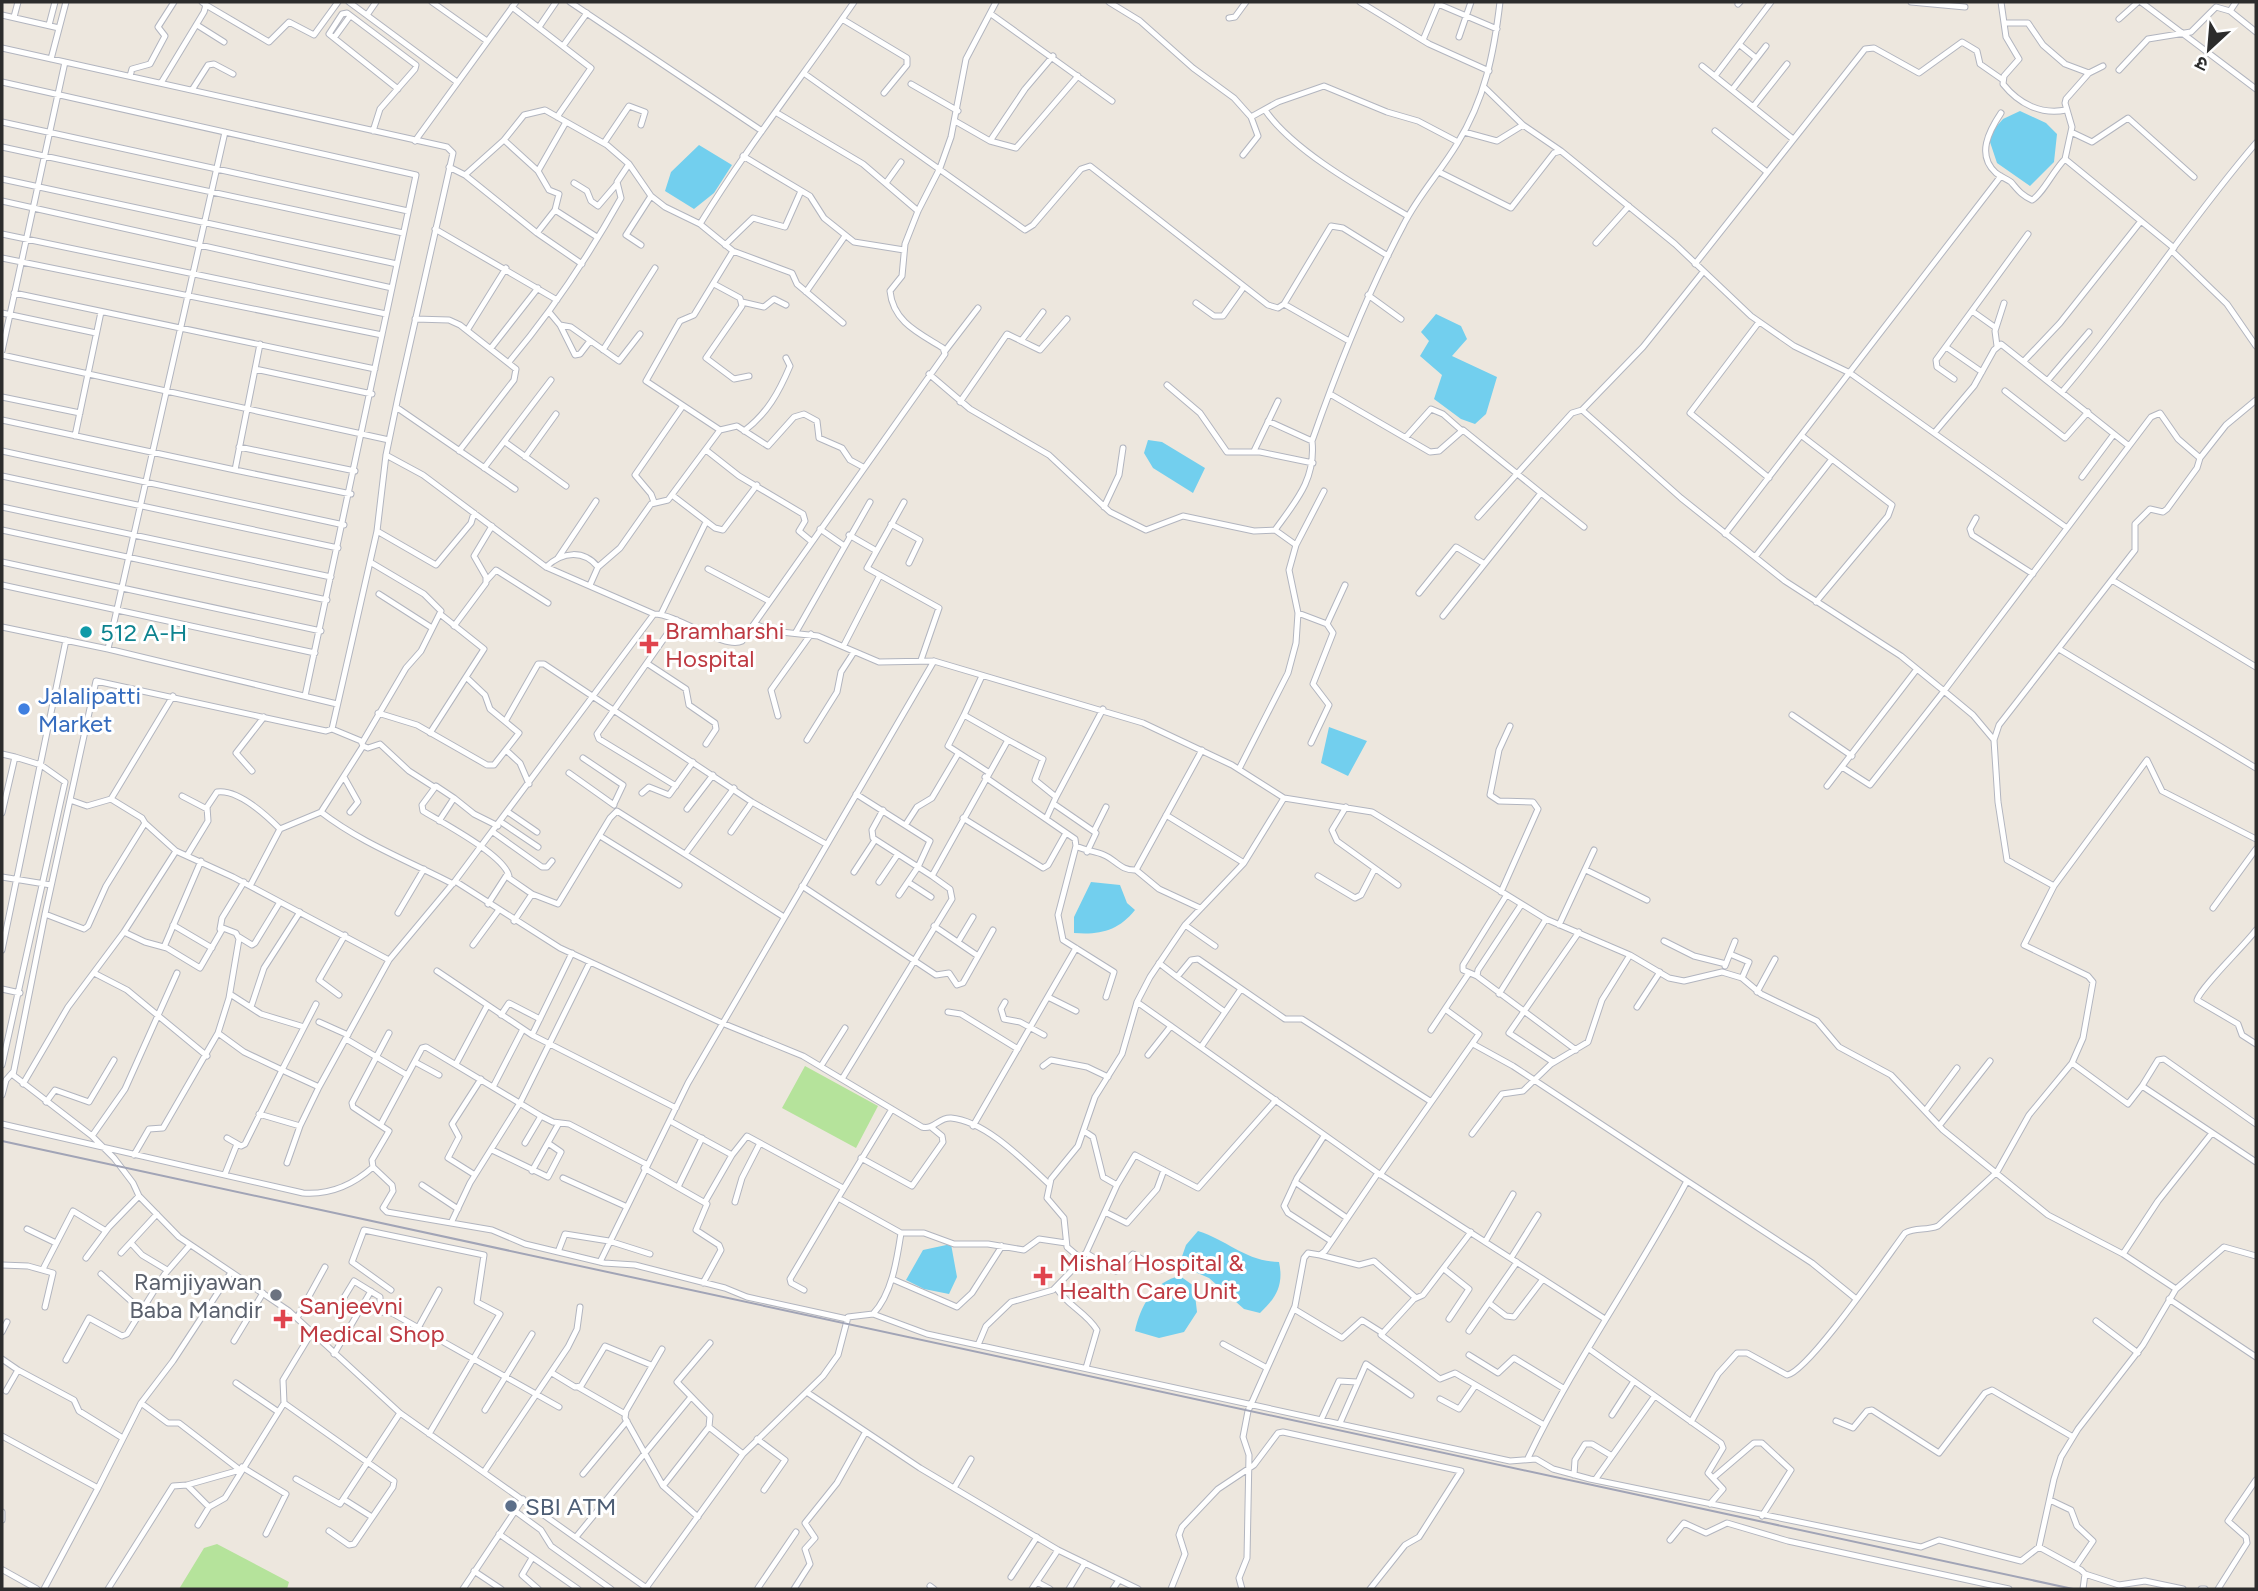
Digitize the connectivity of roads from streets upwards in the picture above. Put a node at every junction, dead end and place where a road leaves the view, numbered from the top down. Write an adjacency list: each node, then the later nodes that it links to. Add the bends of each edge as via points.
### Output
1 (18, 2): 33 (street)
2 (55, 2): 39 (street)
3 (66, 2): 41 (street)
4 (174, 2): 66 (street, via 158,27 165,36 150,64 132,69)
5 (338, 2): 23 (street, via 314,35 289,22 269,41)
6 (349, 2): 31 (street)
7 (376, 2): 31 (street)
8 (432, 2): 47 (street)
9 (556, 2): 40 (street)
10 (570, 2): 28 (street)
11 (854, 2): 35 (street)
12 (996, 2): 29 (street)
13 (1109, 2): 90 (street, via 1139,21)
14 (1246, 2): 34 (street)
15 (1360, 2): 46 (street)
16 (1471, 2): 32 (street)
17 (1500, 2): 42 (street)
18 (1772, 2): 49 (street)
19 (1911, 2): 26 (street)
20 (2001, 2): 37 (street)
21 (2140, 2): 36 (street); 43 (street)
22 (2236, 2): 27 (street)
23 (204, 3): 38 (street)
24 (1438, 3): 32 (street); 46 (street)
25 (514, 4): 40 (street); 47 (street)
26 (1965, 7)
27 (2230, 11): 43 (street, via 2214,8 2208,18); 44 (street)
28 (587, 13): 50 (street); 97 (street)
29 (991, 14): 53 (street); 86 (street, via 966,59)
30 (2, 15): 33 (street)
31 (367, 15): 72 (street)
32 (1466, 16): 42 (street); 45 (street)
33 (14, 17): 39 (street)
34 (1229, 18)
35 (842, 19): 65 (street); 80 (street, via 907,58 907,65)
36 (2119, 19)
37 (2005, 23): 60 (street, via 2028,23 2042,45); 69 (street, via 2006,37 2019,59)
38 (197, 24): 48 (street); 73 (street)
39 (49, 25): 41 (street)
40 (538, 27): 50 (street)
41 (59, 28): 55 (street)
42 (1497, 29): 62 (street)
43 (2185, 33): 61 (street, via 2148,39); 77 (street)
44 (2256, 33)
45 (1459, 37)
46 (1423, 40): 62 (street)
47 (487, 41): 72 (street)
48 (224, 42)
49 (1740, 45): 54 (street); 68 (street)
50 (564, 46): 89 (street, via 591,68)
51 (1766, 46): 54 (street)
52 (2, 48): 55 (street)
53 (1053, 56): 67 (street); 106 (street)
54 (1756, 58): 79 (street)
55 (51, 59): 56 (street)
56 (65, 62): 66 (street); 81 (street)
57 (1787, 64): 83 (street)
58 (1702, 66): 68 (street)
59 (2103, 66): 63 (street)
60 (2073, 67): 63 (street); 70 (street)
61 (2119, 70)
62 (1489, 71): 75 (street)
63 (2089, 73): 70 (street)
64 (233, 74): 78 (street, via 208,65)
65 (805, 74): 87 (street); 119 (street)
66 (130, 76): 73 (street)
67 (1078, 76): 82 (street); 106 (street, via 1021,145)
68 (1715, 76): 79 (street)
69 (2003, 80): 85 (street, via 2007,90 2033,109); 103 (street, via 1980,64 1977,51 1962,42 1919,73 1869,47)
70 (2082, 81): 85 (street, via 2066,99)
71 (2, 82): 81 (street)
72 (457, 82): 105 (street)
73 (161, 83): 78 (street)
74 (911, 84): 86 (street)
75 (1485, 88): 95 (street); 100 (street)
76 (398, 89): 76 (street, via 415,69 414,60 344,12 329,34); 96 (street, via 380,109)
77 (2256, 89)
78 (192, 90): 96 (street)
79 (1732, 90): 83 (street)
80 (884, 93)
81 (57, 94): 99 (street); 102 (street)
82 (1112, 101)
83 (1753, 107): 103 (street)
84 (1265, 110): 90 (street); 107 (street, via 1324,86 1418,121); 141 (street, via 1281,131)
85 (2066, 110): 101 (street)
86 (958, 111): 91 (street)
87 (777, 113): 97 (street); 129 (street, via 863,164)
88 (2001, 113): 125 (street, via 1986,143 1988,162)
89 (557, 117): 93 (street); 104 (street, via 540,109 527,112)
90 (1251, 117): 112 (street, via 1258,136)
91 (956, 121): 106 (street); 119 (street)
92 (2, 122): 102 (street)
93 (566, 122): 108 (street); 121 (street)
94 (640, 125): 108 (street, via 646,115 631,105)
95 (1522, 125): 100 (street, via 1497,141); 111 (street)
96 (373, 131): 105 (street)
97 (762, 131): 114 (street)
98 (1715, 131): 123 (street)
99 (225, 132): 120 (street); 139 (street, via 412,172 417,180)
100 (1464, 132): 107 (street)
101 (2071, 132): 115 (street); 126 (street, via 2092,142 2128,118)
102 (48, 133): 113 (street); 120 (street)
103 (1793, 139): 123 (street)
104 (504, 140): 121 (street); 124 (street)
105 (415, 141): 118 (street, via 451,149)
106 (990, 141)
107 (1458, 142): 122 (street)
108 (604, 143): 117 (street)
109 (2255, 146): 158 (street)
110 (2, 147): 113 (street)
111 (1561, 151): 122 (street, via 1511,208); 136 (street)
112 (1243, 155)
113 (43, 156): 131 (street); 133 (street)
114 (743, 156): 132 (street); 144 (street)
115 (2066, 159): 125 (street, via 2035,199 2019,193); 142 (street)
116 (901, 162): 129 (street)
117 (629, 164): 130 (street); 134 (street)
118 (449, 167): 124 (street); 145 (street)
119 (940, 168): 140 (street); 173 (street, via 1025,230 1090,166)
120 (216, 171): 133 (street); 139 (street)
121 (538, 171): 138 (street, via 548,190 559,194)
122 (1439, 172): 141 (street)
123 (1767, 172): 165 (street)
124 (465, 175): 147 (street)
125 (2001, 176): 224 (street)
126 (2194, 177)
127 (2, 179): 131 (street)
128 (574, 183): 130 (street, via 598,206)
129 (886, 183): 140 (street)
130 (616, 186): 151 (street, via 621,198)
131 (38, 187): 137 (street); 143 (street)
132 (801, 191): 150 (street); 155 (street, via 785,227 752,218)
133 (212, 192): 143 (street); 146 (street)
134 (652, 196): 144 (street); 154 (street, via 626,235)
135 (2, 201): 137 (street)
136 (1629, 206): 153 (street); 165 (street)
137 (33, 208): 152 (street); 156 (street)
138 (555, 210): 147 (street); 151 (street)
139 (408, 211): 146 (street)
140 (918, 211): 157 (street)
141 (1408, 216): 160 (street)
142 (2141, 221): 158 (street); 220 (street)
143 (206, 223): 156 (street); 163 (street)
144 (700, 224): 155 (street)
145 (435, 229): 166 (street); 194 (street)
146 (403, 233): 163 (street)
147 (537, 233): 164 (street)
148 (2, 234): 152 (street)
149 (2028, 234): 187 (street)
150 (845, 236): 157 (street, via 859,244); 174 (street)
151 (597, 237): 164 (street)
152 (25, 239): 162 (street); 169 (street)
153 (1596, 243)
154 (641, 244)
155 (725, 245): 159 (street)
156 (200, 248): 169 (street); 171 (street)
157 (904, 250): 216 (street, via 902,276 891,288 891,302 904,323)
158 (2173, 250): 212 (street, via 2227,304); 234 (street, via 2121,315 2112,334)
159 (733, 251): 170 (street); 174 (street, via 792,273)
160 (1388, 256): 176 (street); 183 (street, via 1343,228 1331,226)
161 (2, 258): 162 (street)
162 (21, 262): 175 (street); 177 (street)
163 (397, 264): 171 (street)
164 (582, 264): 178 (street)
165 (1695, 264): 168 (street)
166 (506, 268): 172 (street); 202 (street)
167 (655, 268): 215 (street)
168 (1703, 272): 196 (street); 244 (street, via 1643,347)
169 (192, 275): 177 (street); 192 (street)
170 (714, 284): 179 (street); 242 (street, via 694,314 680,321 647,378 648,384)
171 (392, 288): 192 (street)
172 (538, 288): 178 (street); 214 (street)
173 (1243, 288): 180 (street, via 1223,316 1214,316); 183 (street, via 1268,305 1278,308)
174 (806, 292): 197 (street)
175 (14, 293): 186 (street); 188 (street)
176 (1368, 295): 195 (street); 209 (street)
177 (188, 297): 201 (street); 206 (street)
178 (557, 300): 191 (street)
179 (742, 302): 184 (street, via 764,307 774,299); 227 (street, via 706,358 734,379)
180 (1196, 303)
181 (2004, 303): 199 (street)
182 (2, 304): 186 (street)
183 (1284, 304): 209 (street)
184 (786, 305)
185 (978, 308): 216 (street)
186 (10, 311): 190 (street); 200 (street); 204 (street)
187 (1972, 311): 199 (street); 213 (street)
188 (101, 312): 201 (street); 204 (street)
189 (1043, 312): 208 (street)
190 (2, 313)
191 (550, 313): 198 (street); 219 (street)
192 (386, 314): 206 (street)
193 (1067, 318): 208 (street, via 1040,350)
194 (415, 319): 202 (street, via 449,320); 241 (street)
195 (1401, 319)
196 (1759, 322): 224 (street, via 1794,346); 282 (street, via 1690,413)
197 (843, 323)
198 (560, 325): 207 (street, via 572,327); 207 (street, via 575,355)
199 (1996, 328): 211 (street)
200 (4, 329): 217 (street)
201 (179, 329): 210 (street); 232 (street)
202 (468, 329): 214 (street)
203 (2089, 332): 230 (street)
204 (96, 333): 225 (street)
205 (640, 334): 215 (street, via 622,359)
206 (382, 335): 222 (street)
207 (590, 341): 215 (street)
208 (1021, 341): 240 (street, via 1011,335 1004,337)
209 (1349, 341): 236 (street)
210 (260, 344): 221 (street); 222 (street)
211 (1997, 346): 220 (street, via 2006,347); 223 (street)
212 (2256, 346)
213 (1946, 347): 223 (street); 228 (street, via 1936,364)
214 (491, 348): 219 (street)
215 (603, 350)
216 (945, 351): 226 (street)
217 (2, 353): 225 (street)
218 (786, 358): 252 (street, via 790,366 781,386 760,419)
219 (509, 362): 267 (street, via 516,369 514,380)
220 (2024, 362): 230 (street)
221 (255, 369): 235 (street); 243 (street)
222 (375, 369): 235 (street)
223 (1982, 372): 253 (street)
224 (1850, 373): 253 (street); 257 (street)
225 (87, 374): 232 (street); 246 (street)
226 (929, 374): 240 (street); 275 (street)
227 (749, 376)
228 (1954, 379)
229 (551, 380): 261 (street)
230 (2048, 380): 234 (street)
231 (1167, 385): 269 (street, via 1200,413 1224,450)
232 (167, 391): 243 (street); 268 (street)
233 (2005, 391): 245 (street, via 2065,438)
234 (2062, 392): 245 (street)
235 (372, 394): 254 (street)
236 (1330, 394): 258 (street); 260 (street)
237 (2, 397): 246 (street)
238 (2256, 400): 272 (street, via 2226,425)
239 (1278, 401): 249 (street)
240 (960, 402): 297 (street, via 1049,454)
241 (396, 407): 259 (street); 267 (street)
242 (682, 407): 251 (street); 292 (street, via 635,475)
243 (247, 408): 254 (street); 263 (street)
244 (1582, 411): 279 (street, via 1572,413); 311 (street)
245 (2088, 412): 255 (street)
246 (80, 413): 256 (street)
247 (556, 414): 271 (street)
248 (2, 420): 256 (street)
249 (1268, 421): 260 (street); 269 (street)
250 (1460, 429): 258 (street, via 1434,453); 258 (street, via 1431,409); 279 (street)
251 (720, 430): 252 (street, via 737,426); 265 (street)
252 (744, 431): 275 (street, via 768,446 794,417 804,414 817,421 820,438 842,448 850,460)
253 (1935, 432): 307 (street)
254 (362, 434): 259 (street); 278 (street)
255 (2114, 434): 262 (street); 281 (street)
256 (75, 436): 268 (street)
257 (1801, 436): 273 (street); 282 (street)
258 (1406, 437)
259 (389, 440): 270 (street)
260 (1312, 441): 274 (street)
261 (505, 442): 271 (street); 276 (street)
262 (2129, 446): 272 (street, via 2151,417 2160,413 2178,439); 307 (street)
263 (239, 447): 277 (street); 278 (street)
264 (1124, 448): 297 (street, via 1119,475)
265 (706, 450): 284 (street); 290 (street)
266 (2, 451): 283 (street)
267 (459, 451): 276 (street)
268 (154, 452): 277 (street); 283 (street)
269 (1254, 452): 274 (street)
270 (386, 455): 298 (street, via 423,475); 310 (street)
271 (525, 457): 285 (street)
272 (2200, 458): 333 (street, via 2167,509 2150,509 2135,524 2135,550)
273 (1832, 459): 319 (street); 343 (street, via 1888,500 1892,510)
274 (1312, 463): 309 (street, via 1306,488)
275 (863, 467): 306 (street)
276 (484, 468): 286 (street)
277 (235, 470): 289 (street)
278 (355, 471): 289 (street)
279 (1518, 472): 288 (street); 299 (street)
280 (2, 476): 295 (street)
281 (2082, 477)
282 (1769, 478): 311 (street)
283 (147, 482): 295 (street); 303 (street)
284 (757, 485): 301 (street, via 723,530); 314 (street, via 803,514 799,531)
285 (566, 486)
286 (515, 489)
287 (1324, 491): 316 (street)
288 (1541, 493): 305 (street); 324 (street)
289 (351, 494): 303 (street)
290 (672, 495): 292 (street, via 666,502); 301 (street)
291 (596, 501): 321 (street)
292 (654, 502): 327 (street, via 620,548)
293 (870, 502): 312 (street)
294 (904, 502): 302 (street)
295 (142, 505): 313 (street); 317 (street)
296 (2, 507): 313 (street)
297 (1104, 507): 309 (street, via 1146,530 1183,516 1254,531)
298 (474, 513): 304 (street); 310 (street, via 470,526 436,565)
299 (1478, 517)
300 (1976, 518): 329 (street, via 1972,535)
301 (706, 522): 347 (street)
302 (891, 524): 318 (street); 325 (street, via 920,540)
303 (344, 525): 317 (street)
304 (492, 526): 326 (street); 332 (street, via 474,556)
305 (1584, 527)
306 (820, 528): 314 (street); 315 (street)
307 (2067, 528): 329 (street)
308 (2, 530): 320 (street)
309 (1275, 530): 316 (street)
310 (377, 531): 323 (street)
311 (1725, 534): 319 (street)
312 (849, 535): 315 (street); 318 (street)
313 (136, 536): 320 (street); 330 (street)
314 (811, 541): 341 (street)
315 (843, 545): 356 (street)
316 (1296, 545): 345 (street, via 1290,570)
317 (338, 548): 330 (street)
318 (875, 550): 331 (street, via 867,568)
319 (1755, 557): 343 (street)
320 (130, 558): 337 (street); 340 (street)
321 (558, 558): 326 (street); 327 (street, via 586,555)
322 (2, 562): 337 (street)
323 (370, 562): 346 (street, via 428,596 441,608); 375 (street)
324 (1483, 563): 338 (street, via 1456,547); 348 (street)
325 (909, 564)
326 (546, 567): 336 (street)
327 (598, 567): 336 (street)
328 (708, 569): 341 (street)
329 (2033, 574): 371 (street)
330 (331, 577): 340 (street)
331 (879, 577): 359 (street); 364 (street, via 939,608)
332 (487, 580): 342 (street, via 496,570); 352 (street)
333 (2112, 580): 361 (street); 367 (street)
334 (1346, 584): 351 (street)
335 (2, 585): 344 (street)
336 (590, 586): 347 (street)
337 (124, 588): 344 (street); 355 (street)
338 (1419, 593)
339 (379, 594): 354 (street)
340 (327, 600): 355 (street)
341 (769, 601): 350 (street)
342 (548, 603)
343 (1816, 603): 368 (street)
344 (118, 610): 360 (street); 363 (street)
345 (1298, 613): 351 (street); 404 (street, via 1288,673)
346 (440, 614): 352 (street); 354 (street)
347 (657, 614): 349 (street); 372 (street)
348 (1443, 616)
349 (677, 620): 350 (street, via 732,643 742,641); 366 (street)
350 (755, 624): 356 (street, via 772,631)
351 (1327, 624): 390 (street, via 1333,633 1313,684 1329,705)
352 (454, 626): 370 (street, via 483,646)
353 (2, 627): 358 (street)
354 (432, 628): 378 (street)
355 (321, 631): 363 (street)
356 (796, 632): 357 (street)
357 (811, 634): 359 (street); 381 (street, via 771,691)
358 (66, 640): 360 (street); 401 (street)
359 (844, 645): 362 (street)
360 (108, 649): 374 (street)
361 (2059, 649): 389 (street, via 1999,725); 403 (street)
362 (854, 652): 364 (street, via 884,663); 387 (street, via 841,672 837,692)
363 (315, 653): 374 (street)
364 (921, 660): 365 (street)
365 (934, 661): 369 (street); 416 (street)
366 (648, 664): 376 (street); 392 (street, via 686,689 689,705 715,723)
367 (2256, 667)
368 (1917, 669): 371 (street); 397 (street)
369 (982, 676): 377 (street); 379 (street)
370 (466, 677): 383 (street, via 485,695 490,709); 386 (street)
371 (1944, 691): 389 (street); 402 (street, via 1870,785)
372 (594, 694): 376 (street); 383 (street, via 541,663); 410 (street)
373 (173, 696): 382 (street); 421 (street); 422 (street, via 96,681)
374 (305, 696): 375 (street)
375 (337, 704): 385 (street)
376 (613, 709): 400 (street); 411 (street, via 597,734 599,739)
377 (1102, 709): 394 (street); 418 (street)
378 (378, 712): 386 (street); 391 (street)
379 (964, 715): 388 (street); 396 (street, via 948,746)
380 (1792, 715): 397 (street)
381 (778, 716)
382 (264, 717): 385 (street); 405 (street, via 236,753)
383 (506, 720): 393 (street, via 519,733)
384 (1510, 726): 488 (street, via 1499,750 1490,795 1499,801 1533,803 1538,809)
385 (332, 729): 391 (street)
386 (430, 733): 393 (street, via 491,766)
387 (807, 740)
388 (1008, 740): 407 (street); 418 (street, via 1043,759 1035,780)
389 (1994, 740): 486 (street, via 2007,860)
390 (1311, 743)
391 (362, 744): 409 (street); 413 (street, via 368,748 380,744)
392 (706, 744)
393 (506, 750): 410 (street, via 520,763)
394 (1202, 750): 404 (street); 436 (street)
395 (2, 754): 398 (street)
396 (958, 754): 407 (street); 442 (street, via 932,799 918,807)
397 (1852, 756): 402 (street)
398 (15, 757): 401 (street); 435 (street)
399 (583, 758): 424 (street, via 623,785)
400 (693, 762): 408 (street); 411 (street)
401 (41, 765): 476 (street); 480 (street, via 66,785)
402 (1842, 767): 412 (street)
403 (2256, 768)
404 (1239, 769): 420 (street)
405 (252, 771)
406 (569, 773): 424 (street)
407 (986, 774): 437 (street); 438 (street)
408 (713, 775): 414 (street); 428 (street)
409 (344, 777): 431 (street); 432 (street, via 358,802)
410 (529, 784): 433 (street)
411 (676, 786): 415 (street, via 667,795 649,787)
412 (1827, 786)
413 (434, 787): 419 (street); 439 (street, via 422,808)
414 (734, 788): 423 (street); 460 (street)
415 (642, 793)
416 (856, 794): 430 (street); 452 (street)
417 (183, 796): 429 (street)
418 (1056, 797): 425 (street)
419 (454, 798): 439 (street); 441 (street, via 474,814)
420 (1284, 798): 427 (street); 465 (street)
421 (111, 799): 422 (street, via 87,806); 440 (street)
422 (70, 800): 483 (street)
423 (752, 802): 447 (street); 452 (street)
424 (614, 804): 434 (street)
425 (1054, 804): 438 (street); 444 (street)
426 (1107, 807): 444 (street)
427 (1346, 807): 469 (street, via 1332,833); 488 (street, via 1372,812)
428 (687, 809)
429 (206, 810): 443 (street, via 218,792 224,792 249,803); 461 (street, via 208,821)
430 (883, 810): 442 (street); 451 (street, via 871,833)
431 (321, 812): 443 (street); 467 (street, via 392,857)
432 (350, 812)
433 (508, 812): 441 (street); 446 (street)
434 (614, 812): 449 (street); 460 (street)
435 (2, 813)
436 (1166, 815): 465 (street); 468 (street)
437 (962, 818): 448 (street, via 1043,868); 473 (street)
438 (1046, 819): 448 (street)
439 (439, 821): 455 (street)
440 (145, 823): 458 (street); 500 (street, via 86,928)
441 (499, 824): 445 (street); 454 (street)
442 (906, 824): 466 (street, via 930,841)
443 (280, 829): 481 (street)
444 (1094, 831): 459 (street, via 1097,836)
445 (493, 832): 455 (street); 464 (street, via 542,867)
446 (537, 832)
447 (731, 832)
448 (1066, 833): 453 (street)
449 (600, 836): 482 (street); 487 (street, via 558,904)
450 (2256, 838): 486 (street, via 2162,791 2147,760)
451 (875, 840): 462 (street); 471 (street)
452 (827, 844): 484 (street)
453 (1076, 846): 459 (street); 523 (street, via 1058,915 1062,940)
454 (538, 847)
455 (481, 848): 472 (street, via 507,869); 479 (street)
456 (2256, 849): 496 (street)
457 (1594, 850): 470 (street)
458 (176, 851): 461 (street); 512 (street)
459 (1087, 852): 468 (street, via 1105,856 1125,870)
460 (686, 853): 501 (street)
461 (188, 854): 463 (street)
462 (898, 854): 466 (street); 477 (street)
463 (201, 861): 481 (street); 505 (street)
464 (552, 861)
465 (1244, 863): 495 (street)
466 (918, 867): 473 (street); 478 (street)
467 (424, 869): 479 (street); 499 (street)
468 (1136, 870): 495 (street, via 1159,889)
469 (1374, 870): 474 (street, via 1355,898); 485 (street)
470 (1586, 870): 491 (street); 507 (street)
471 (854, 872)
472 (509, 876): 487 (street); 493 (street)
473 (932, 876): 508 (street, via 953,895)
474 (1318, 876)
475 (2, 877): 476 (street)
476 (15, 880): 480 (street); 524 (street)
477 (878, 882)
478 (908, 882): 489 (street); 490 (street)
479 (454, 883): 493 (street); 531 (street)
480 (41, 884): 483 (street); 547 (street)
481 (247, 884): 492 (street); 509 (street, via 222,918)
482 (679, 885)
483 (51, 886): 500 (street)
484 (803, 886): 501 (street); 529 (street)
485 (1398, 886)
486 (2053, 886): 593 (street, via 2024,944 2092,978 2082,1038)
487 (532, 894): 504 (street)
488 (1504, 894): 494 (street); 540 (street, via 1463,965)
489 (899, 895)
490 (931, 897)
491 (1647, 900)
492 (280, 902): 498 (street); 515 (street, via 254,944)
493 (488, 904): 497 (street)
494 (1521, 905): 503 (street); 541 (street)
495 (1200, 908): 506 (street)
496 (2213, 908)
497 (498, 911): 504 (street); 519 (street)
498 (300, 912): 514 (street); 557 (street, via 264,968)
499 (398, 913)
500 (45, 914): 600 (street)
501 (784, 917): 568 (street)
502 (973, 917): 518 (street)
503 (1546, 919): 507 (street); 549 (street)
504 (514, 921): 525 (street)
505 (173, 925): 521 (street); 522 (street)
506 (1185, 925): 520 (street); 533 (street)
507 (1559, 925): 513 (street)
508 (934, 926): 518 (street); 529 (street)
509 (220, 929): 515 (street); 522 (street)
510 (993, 930): 528 (street)
511 (2256, 930): 582 (street, via 2197,1000 2238,1024 2242,1035)
512 (124, 932): 521 (street); 536 (street)
513 (1579, 933): 526 (street); 563 (street)
514 (345, 935): 531 (street); 550 (street, via 319,980)
515 (238, 937): 548 (street)
516 (1664, 941): 534 (street, via 1693,956)
517 (1735, 941): 527 (street)
518 (958, 942): 528 (street)
519 (473, 945)
520 (1215, 946)
521 (164, 947): 522 (street, via 200,968)
522 (212, 948)
523 (1076, 948): 551 (street); 552 (street, via 1114,972)
524 (2, 950)
525 (572, 953): 532 (street); 566 (street)
526 (1630, 954): 537 (street); 585 (street, via 1602,1000 1591,1038)
527 (1730, 954): 534 (street); 543 (street, via 1749,962)
528 (978, 956): 529 (street, via 961,985 955,984 949,973 936,975)
529 (915, 959): 605 (street)
530 (1774, 959): 546 (street)
531 (388, 960): 579 (street)
532 (590, 962): 568 (street); 580 (street)
533 (1159, 963): 542 (street); 554 (street)
534 (1726, 964): 538 (street)
535 (437, 971): 556 (street)
536 (94, 972): 565 (street, via 127,990); 607 (street)
537 (1660, 972): 538 (street, via 1678,981); 558 (street)
538 (1722, 972): 543 (street)
539 (177, 973): 565 (street)
540 (1469, 973): 541 (street); 559 (street)
541 (1477, 976): 549 (street)
542 (1177, 977): 545 (street, via 1198,959); 562 (street)
543 (1742, 978): 546 (street)
544 (2, 989): 547 (street)
545 (1241, 989): 562 (street); 613 (street, via 1288,1020 1302,1018)
546 (1757, 992): 618 (street, via 1817,1021 1835,1045 1891,1075)
547 (20, 993): 595 (street)
548 (230, 993): 557 (street); 575 (street)
549 (1499, 994): 563 (street)
550 (339, 995)
551 (1048, 997): 560 (street); 572 (street)
552 (1106, 997)
553 (1005, 1002): 572 (street, via 1001,1009 1004,1019)
554 (1137, 1002): 569 (street); 603 (street, via 1125,1048)
555 (316, 1004): 570 (street)
556 (487, 1006): 564 (street); 594 (street)
557 (251, 1007): 570 (street)
558 (1637, 1007)
559 (1445, 1009): 574 (street); 581 (street, via 1480,1032)
560 (1076, 1011)
561 (948, 1012): 584 (street, via 961,1014)
562 (1225, 1012): 583 (street)
563 (1526, 1013): 585 (street); 592 (street, via 1510,1036)
564 (501, 1015): 566 (street, via 509,1003); 573 (street)
565 (159, 1019): 587 (street); 633 (street, via 125,1089)
566 (540, 1019): 577 (street)
567 (319, 1022): 579 (street)
568 (722, 1023): 596 (street); 616 (street)
569 (1171, 1026): 583 (street); 586 (street)
570 (304, 1027): 599 (street)
571 (845, 1028): 596 (street)
572 (1030, 1028): 578 (street); 584 (street)
573 (523, 1029): 577 (street); 610 (street)
574 (1431, 1030)
575 (218, 1033): 587 (street); 599 (street)
576 (389, 1033): 588 (street)
577 (532, 1035): 580 (street)
578 (1044, 1035)
579 (347, 1037): 588 (street); 609 (street)
580 (549, 1043): 615 (street); 616 (street)
581 (1473, 1044): 606 (street); 613 (street)
582 (2256, 1044)
583 (1201, 1047): 612 (street)
584 (1018, 1049): 627 (street)
585 (1576, 1050): 592 (street)
586 (1148, 1055)
587 (207, 1056): 643 (street, via 163,1128 149,1129)
588 (377, 1056): 602 (street); 624 (street, via 352,1105)
589 (114, 1060): 614 (street, via 89,1102 55,1090)
590 (1990, 1061): 628 (street)
591 (415, 1062): 594 (street, via 426,1047); 601 (street); 602 (street)
592 (1553, 1062): 606 (street)
593 (2071, 1063): 608 (street, via 2128,1104); 652 (street, via 2029,1115)
594 (456, 1064): 604 (street)
595 (2, 1065)
596 (821, 1066): 605 (street)
597 (1043, 1066): 603 (street, via 1052,1060)
598 (1957, 1068): 618 (street)
599 (282, 1070): 609 (street); 619 (street)
600 (13, 1072): 607 (street); 611 (street)
601 (439, 1075)
602 (407, 1076): 624 (street)
603 (1108, 1077): 630 (street, via 1095,1097)
604 (481, 1079): 610 (street); 655 (street, via 452,1124 459,1137 448,1158)
605 (842, 1079): 617 (street)
606 (1535, 1081): 632 (street, via 1523,1091 1502,1094); 657 (street)
607 (23, 1084): 614 (street)
608 (2141, 1086): 625 (street, via 2158,1060 2164,1059); 631 (street)
609 (319, 1087): 626 (street)
610 (493, 1087): 615 (street)
611 (2, 1096)
612 (1276, 1100): 634 (street); 650 (street, via 1198,1188)
613 (1430, 1101): 654 (street)
614 (46, 1102): 633 (street)
615 (520, 1103): 620 (street); 642 (street)
616 (676, 1108): 621 (street)
617 (892, 1109): 629 (street, via 922,1127); 645 (street)
618 (1925, 1111): 628 (street)
619 (259, 1114): 626 (street); 640 (street, via 245,1144)
620 (541, 1116): 622 (street); 637 (street)
621 (670, 1121): 636 (street); 648 (street)
622 (559, 1123): 638 (street); 648 (street, via 569,1124)
623 (2, 1124): 641 (street)
624 (381, 1124): 649 (street, via 389,1133 372,1160)
625 (2256, 1124)
626 (300, 1126): 647 (street)
627 (973, 1126): 629 (street, via 950,1118); 659 (street, via 996,1138)
628 (1939, 1126): 652 (street)
629 (931, 1127): 645 (street, via 943,1142 912,1186)
630 (1084, 1131): 659 (street); 661 (street, via 1093,1137 1102,1177)
631 (2212, 1133): 646 (street); 692 (street)
632 (1472, 1134)
633 (92, 1136): 641 (street)
634 (1324, 1136): 654 (street); 658 (street)
635 (227, 1138): 640 (street)
636 (702, 1139): 644 (street); 662 (street)
637 (525, 1143)
638 (548, 1143): 651 (street); 651 (street, via 561,1152 552,1174 544,1177)
639 (760, 1143): 644 (street, via 745,1136); 663 (street); 668 (street, via 741,1178)
640 (237, 1144): 653 (street)
641 (102, 1147): 643 (street); 665 (street, via 134,1183)
642 (492, 1150): 651 (street); 655 (street)
643 (134, 1155): 653 (street)
644 (732, 1155): 667 (street)
645 (861, 1158): 663 (street)
646 (2256, 1162)
647 (287, 1164)
648 (645, 1166): 662 (street); 669 (street)
649 (373, 1167): 653 (street, via 346,1186 319,1193); 675 (street, via 393,1188 384,1211)
650 (1164, 1170): 661 (street, via 1135,1155); 671 (street, via 1157,1189 1127,1223)
651 (532, 1171)
652 (1997, 1172): 692 (street, via 2048,1215); 718 (street, via 1938,1226 1905,1233)
653 (225, 1174)
654 (1379, 1174): 674 (street); 678 (street)
655 (475, 1175): 670 (street)
656 (563, 1178): 669 (street)
657 (1687, 1181): 718 (street, via 1812,1263); 729 (street)
658 (1295, 1182): 674 (street); 681 (street, via 1285,1209)
659 (1049, 1184): 685 (street, via 1047,1198 1065,1218)
660 (422, 1185): 670 (street)
661 (1117, 1185): 671 (street)
662 (678, 1186): 667 (street)
663 (843, 1188): 666 (street)
664 (1513, 1194): 682 (street)
665 (139, 1196): 672 (street); 677 (street)
666 (838, 1198): 679 (street); 714 (street, via 790,1279)
667 (705, 1202): 709 (street, via 708,1207 696,1230 721,1247)
668 (736, 1202)
669 (625, 1206): 680 (street)
670 (458, 1209): 675 (street)
671 (1105, 1212): 690 (street)
672 (157, 1214): 684 (street); 686 (street)
673 (1538, 1215): 697 (street)
674 (1347, 1219): 681 (street)
675 (452, 1221): 688 (street)
676 (27, 1229): 683 (street)
677 (106, 1231): 683 (street, via 73,1211); 695 (street)
678 (1471, 1232): 682 (street); 702 (street)
679 (901, 1233): 687 (street, via 924,1233 958,1244); 707 (street)
680 (609, 1241): 688 (street, via 565,1234); 691 (street); 698 (street)
681 (1331, 1241): 693 (street)
682 (1485, 1241): 697 (street)
683 (56, 1242): 701 (street)
684 (131, 1243): 689 (street); 703 (street)
685 (1066, 1243): 687 (street, via 1042,1238 1028,1249); 696 (street)
686 (190, 1245): 703 (street); 706 (street)
687 (1002, 1246): 707 (street, via 972,1293 957,1307)
688 (558, 1252): 698 (street)
689 (121, 1253)
690 (1086, 1253): 696 (street); 704 (street, via 1116,1271 1133,1254)
691 (650, 1254)
692 (2123, 1254): 711 (street)
693 (1321, 1255): 717 (street, via 1359,1265 1374,1261); 724 (street, via 1308,1253 1304,1258)
694 (2256, 1257): 711 (street, via 2224,1247)
695 (86, 1258)
696 (1080, 1258): 710 (street)
697 (1514, 1260): 708 (street); 721 (street)
698 (600, 1262): 709 (street, via 631,1264)
699 (2, 1265): 701 (street)
700 (325, 1267): 727 (street)
701 (43, 1269): 722 (street, via 53,1275)
702 (1444, 1269): 717 (street, via 1423,1295); 728 (street, via 1469,1289)
703 (167, 1270): 725 (street)
704 (1160, 1270)
705 (101, 1274): 725 (street)
706 (230, 1274): 716 (street); 771 (street)
707 (892, 1279): 726 (street)
708 (1543, 1279): 721 (street, via 1514,1317); 729 (street)
709 (703, 1283): 730 (street)
710 (1056, 1287): 742 (street, via 1011,1302 986,1326); 753 (street, via 1097,1330)
711 (2176, 1289): 720 (street)
712 (391, 1290): 751 (street, via 352,1262 364,1230 484,1255 477,1303 500,1314)
713 (439, 1290): 733 (street)
714 (804, 1290)
715 (371, 1291): 719 (street, via 356,1281); 733 (street, via 380,1297 380,1312 392,1313); 746 (street)
716 (263, 1293): 727 (street); 739 (street)
717 (1416, 1297): 737 (street)
718 (1855, 1298): 783 (street, via 1794,1374 1780,1373 1747,1353 1737,1353 1718,1374)
719 (343, 1299)
720 (2169, 1299): 745 (street); 748 (street)
721 (1489, 1303): 734 (street)
722 (45, 1307)
723 (580, 1307): 756 (street, via 578,1329)
724 (1294, 1309): 737 (street, via 1342,1338 1362,1320); 754 (street)
725 (142, 1311): 750 (street, via 122,1336 89,1318)
726 (873, 1314): 730 (street, via 852,1314); 742 (street, via 921,1332)
727 (297, 1318): 736 (street)
728 (1449, 1319)
729 (1605, 1319): 744 (street)
730 (847, 1320): 765 (street, via 838,1355)
731 (2096, 1321): 745 (street)
732 (7, 1322): 735 (street)
733 (418, 1328): 751 (street)
734 (1469, 1331)
735 (2, 1332)
736 (312, 1332): 746 (street); 772 (street, via 283,1380)
737 (1381, 1332): 761 (street, via 1440,1379 1452,1372)
738 (532, 1334): 757 (street)
739 (234, 1341)
740 (710, 1343): 768 (street, via 677,1380)
741 (1223, 1344): 754 (street)
742 (978, 1345): 753 (street)
743 (662, 1349): 752 (street)
744 (1588, 1349): 758 (street); 763 (street)
745 (2138, 1353): 791 (street)
746 (334, 1354): 777 (street)
747 (1469, 1355): 763 (street, via 1499,1373 1514,1358)
748 (2256, 1357)
749 (2, 1359): 755 (street)
750 (66, 1360)
751 (475, 1361): 757 (street); 788 (street)
752 (651, 1365): 762 (street, via 605,1346); 778 (street)
753 (1086, 1368): 773 (street)
754 (1267, 1368): 773 (street)
755 (18, 1370): 764 (street); 790 (street, via 74,1400 79,1411)
756 (552, 1373): 762 (street); 766 (street)
757 (506, 1378): 766 (street); 775 (street)
758 (1634, 1381): 769 (street); 779 (street)
759 (1357, 1382): 767 (street, via 1367,1364); 780 (street, via 1339,1381); 784 (street)
760 (236, 1383): 776 (street)
761 (1475, 1386): 770 (street, via 1459,1409); 785 (street)
762 (578, 1387): 778 (street)
763 (1563, 1388): 785 (street)
764 (6, 1391)
765 (808, 1393): 787 (street); 792 (street)
766 (538, 1395): 774 (street); 801 (street)
767 (1411, 1395)
768 (691, 1397): 786 (street, via 710,1416); 793 (street)
769 (1654, 1397): 783 (street); 795 (street)
770 (1440, 1399)
771 (141, 1403): 790 (street); 799 (street, via 168,1423 179,1423)
772 (284, 1403): 776 (street); 798 (street)
773 (1251, 1407): 780 (street); 800 (street, via 1243,1437 1249,1450)
774 (559, 1408)
775 (485, 1410)
776 (277, 1411): 799 (street)
777 (400, 1413): 788 (street); 798 (street)
778 (625, 1414): 781 (street)
779 (1612, 1415)
780 (1321, 1420): 784 (street)
781 (627, 1421): 793 (street); 802 (street)
782 (1836, 1421): 791 (street, via 1853,1428 1872,1409 1939,1453 1992,1390)
783 (1691, 1422): 804 (street, via 1723,1445 1708,1473)
784 (1340, 1423): 796 (street, via 1510,1461)
785 (1544, 1425): 796 (street)
786 (709, 1427): 794 (street); 809 (street)
787 (865, 1433): 810 (street); 853 (street, via 837,1483 805,1523 815,1538 806,1549 810,1564)
788 (429, 1434): 801 (street)
789 (2, 1436): 811 (street)
790 (121, 1437): 811 (street)
791 (2073, 1437): 815 (street, via 2061,1457)
792 (757, 1439): 794 (street); 812 (street, via 785,1460)
793 (643, 1454): 809 (street); 829 (street)
794 (743, 1454): 822 (street)
795 (1612, 1456): 803 (street, via 1585,1444 1575,1461); 806 (street)
796 (1528, 1458): 803 (street)
797 (971, 1459): 810 (street)
798 (369, 1462): 814 (street); 821 (street, via 395,1484)
799 (241, 1469): 808 (street); 817 (street, via 225,1498); 827 (street, via 286,1494)
800 (1249, 1469): 859 (street, via 1218,1489 1182,1527 1179,1535 1185,1554); 860 (street, via 1247,1558 1238,1578); 861 (street, via 1283,1432 1461,1471 1419,1537 1405,1545)
801 (484, 1472): 813 (street)
802 (583, 1474)
803 (1574, 1475): 806 (street)
804 (1713, 1478): 816 (street, via 1723,1489); 820 (street, via 1754,1443 1762,1443 1791,1471)
805 (296, 1479): 814 (street, via 332,1502)
806 (1595, 1480): 816 (street)
807 (2256, 1480): 865 (street, via 2228,1521 2247,1540)
808 (187, 1485): 817 (street); 846 (street, via 170,1488)
809 (663, 1486): 822 (street)
810 (954, 1488): 830 (street)
811 (98, 1489): 845 (street)
812 (764, 1490)
813 (523, 1499): 819 (street); 829 (street)
814 (345, 1500): 821 (street)
815 (2050, 1500): 832 (street); 836 (street, via 2071,1510 2077,1526 2093,1541)
816 (1710, 1504): 820 (street)
817 (209, 1507): 824 (street)
818 (2, 1511): 823 (street)
819 (515, 1511): 828 (street); 851 (street, via 541,1530 551,1546)
820 (1762, 1516): 832 (street, via 1921,1547 1940,1540 2021,1561)
821 (372, 1517): 825 (street, via 352,1545)
822 (698, 1517): 843 (street)
823 (2, 1520)
824 (198, 1525)
825 (329, 1531)
826 (796, 1532): 852 (street)
827 (266, 1534)
828 (499, 1534): 834 (street); 838 (street)
829 (576, 1537): 843 (street)
830 (1037, 1538): 833 (street); 840 (street)
831 (1670, 1540): 862 (street, via 1684,1523 1706,1533 1727,1523 1788,1541)
832 (2039, 1547): 836 (street)
833 (1058, 1550): 835 (street); 842 (street)
834 (532, 1558): 849 (street, via 522,1575); 850 (street)
835 (1085, 1563): 841 (street); 856 (street)
836 (2076, 1566): 839 (street)
837 (3, 1570): 844 (street)
838 (474, 1571): 847 (street); 848 (street)
839 (2085, 1574): 863 (street); 864 (street, via 2119,1585 2145,1581)
840 (1011, 1577)
841 (1119, 1580): 857 (street); 858 (street)
842 (1037, 1582): 854 (street); 855 (street)
843 (647, 1588)
844 (37, 1589)
845 (44, 1589)
846 (108, 1589)
847 (463, 1589)
848 (502, 1589)
849 (538, 1589)
850 (578, 1589)
851 (611, 1589)
852 (759, 1589)
853 (794, 1589)
854 (1032, 1589)
855 (1050, 1589)
856 (1069, 1589)
857 (1113, 1589)
858 (1138, 1589)
859 (1171, 1589)
860 (1242, 1589)
861 (1370, 1589)
862 (2009, 1589)
863 (2083, 1589)
864 (2183, 1589)
865 (2218, 1589)

